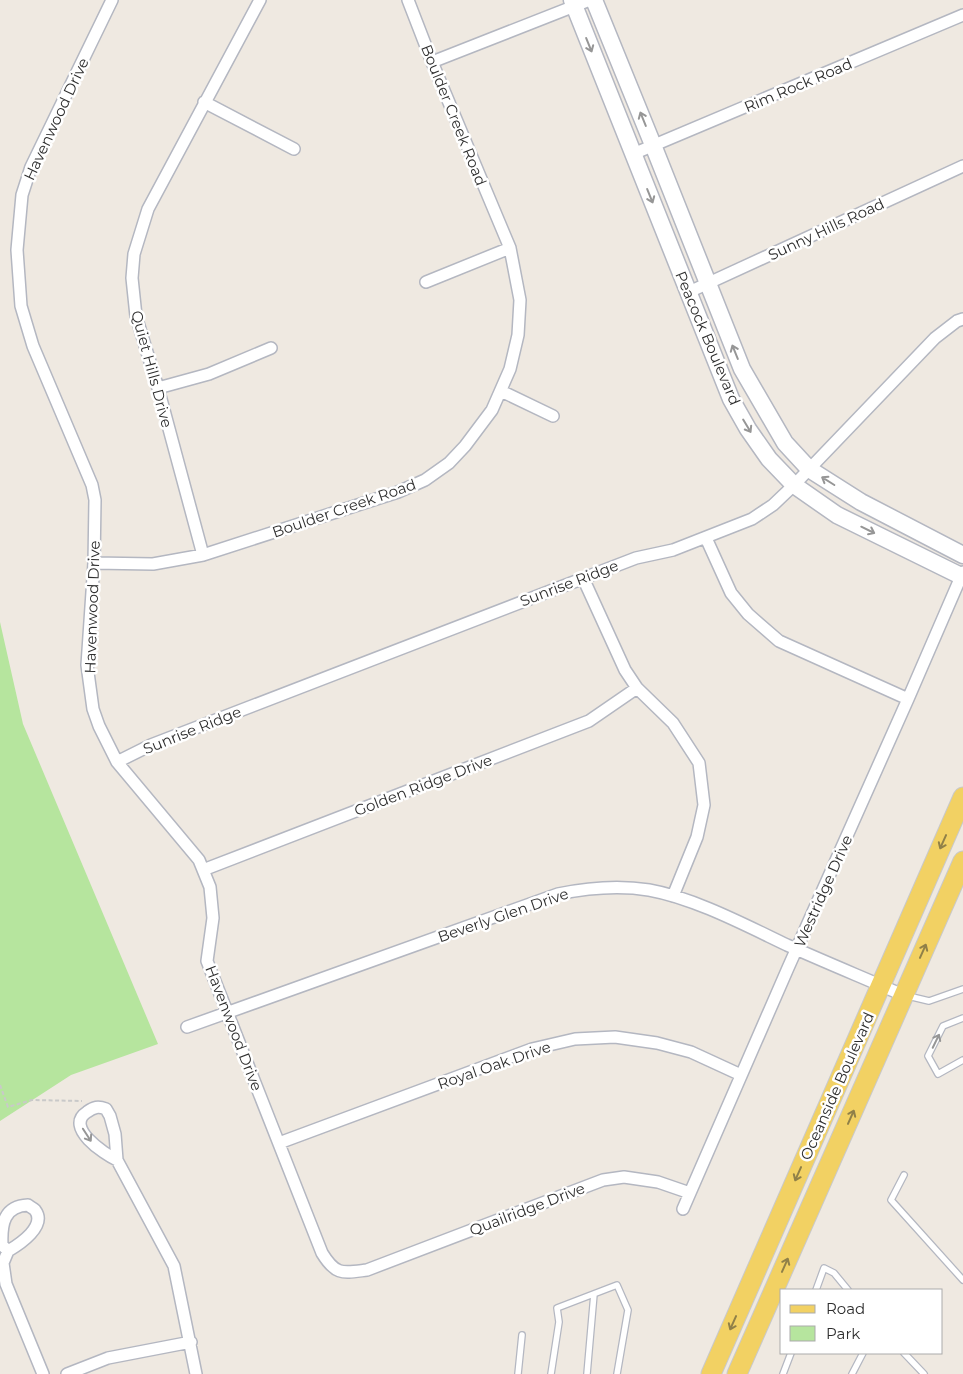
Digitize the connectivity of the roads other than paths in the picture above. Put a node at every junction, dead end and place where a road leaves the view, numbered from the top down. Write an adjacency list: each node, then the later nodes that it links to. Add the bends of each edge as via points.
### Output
1 (112, 0): 27 (street, Havenwood Drive, via 31,167 22,195 17,250 21,306 33,346 92,484 95,500)
2 (260, 0): 8 (street, Quiet Hills Drive)
3 (408, 0): 7 (street, Boulder Creek Road)
4 (592, 0): 5 (street); 9 (street, Peacock Boulevard, one-way to 4)
5 (573, 3): 7 (street); 11 (street, Peacock Boulevard, one-way to 11)
6 (963, 15): 9 (street, Rim Rock Road)
7 (432, 62): 13 (street, Boulder Creek Road)
8 (204, 102): 10 (street); 19 (street, Quiet Hills Drive, via 148,209 134,254 132,278 136,316)
9 (654, 145): 11 (street, Rim Rock Road); 15 (street, Peacock Boulevard)
10 (294, 149)
11 (633, 154): 16 (street, Peacock Boulevard, one-way to 16)
12 (963, 166): 15 (street, Sunny Hills Road)
13 (510, 248): 14 (street); 20 (street, Boulder Creek Road, via 520,300 518,335)
14 (426, 282)
15 (708, 283): 16 (street, Sunny Hills Road); 22 (street, Peacock Boulevard, one-way to 15, via 785,444 742,369)
16 (689, 292): 23 (street, Peacock Boulevard, one-way to 23, via 731,399 769,459)
17 (963, 318): 22 (street, Sunrise Ridge, via 935,338)
18 (271, 348): 19 (street, via 209,374)
19 (158, 388): 25 (street, Quiet Hills Drive)
20 (501, 391): 21 (street); 25 (street, Boulder Creek Road, via 492,410 464,446 449,463 425,480 398,492)
21 (553, 416)
22 (809, 469): 23 (street, Sunrise Ridge); 26 (street, Peacock Boulevard, one-way to 22, via 861,502)
23 (794, 485): 24 (street, Sunrise Ridge, via 752,519); 28 (street, Peacock Boulevard, one-way to 28, via 837,515)
24 (706, 538): 29 (street, Sunrise Ridge, via 636,558); 31 (street, via 731,593 748,614 779,641)
25 (202, 555): 27 (street, Boulder Creek Road, via 153,564)
26 (963, 555)
27 (94, 563): 32 (street, Havenwood Drive, via 87,665 93,709)
28 (962, 575): 31 (street, Westridge Drive)
29 (583, 578): 30 (street, via 625,670); 32 (street, Sunrise Ridge, via 151,745)
30 (637, 688): 35 (street, Golden Ridge Drive, via 589,721); 36 (street, via 674,723 699,763 704,805 697,837)
31 (908, 699): 37 (street, Westridge Drive)
32 (117, 762): 35 (street, Havenwood Drive, via 199,860)
33 (963, 797): 38 (main road, Oceanside Boulevard, one-way to 38)
34 (963, 861): 40 (main road, Oceanside Boulevard, one-way to 34)
35 (203, 870): 41 (street, Havenwood Drive, via 210,887 214,918 207,961)
36 (673, 896): 37 (street, Beverly Glen Drive); 41 (street, Beverly Glen Drive, via 648,890 615,888 558,894)
37 (797, 949): 38 (street, Beverly Glen Drive); 45 (street, Westridge Drive)
38 (880, 985): 40 (street, Beverly Glen Drive); 69 (main road, Oceanside Boulevard, one-way to 69)
39 (963, 989): 40 (lane, via 929,1001)
40 (903, 995): 70 (main road, Oceanside Boulevard, one-way to 40)
41 (228, 1013): 43 (street, Beverly Glen Drive); 46 (street, Havenwood Drive)
42 (963, 1018): 44 (lane, one-way to 42, via 938,1074 928,1056 943,1026)
43 (187, 1027)
44 (963, 1060)
45 (741, 1075): 46 (street, Royal Oak Drive, via 691,1052 658,1042 616,1037 575,1039 532,1050); 49 (street, Westridge Drive)
46 (279, 1143): 52 (street, Havenwood Drive, via 330,1265 344,1273)
47 (117, 1160): 47 (street, one-way to 47, via 110,1116 106,1109 98,1106 82,1117 83,1132 104,1154); 58 (street, via 174,1266)
48 (904, 1175): 53 (lane, via 891,1200)
49 (690, 1193): 50 (street, Westridge Drive); 52 (street, Quailridge Drive, via 658,1182 624,1177 603,1180)
50 (683, 1209)
51 (8, 1251): 62 (street, via 3,1263 6,1284)
52 (367, 1270)
53 (963, 1280)
54 (816, 1289): 55 (lane, via 824,1268)
55 (847, 1289)
56 (594, 1294): 66 (lane, via 557,1308 559,1322); 67 (lane); 68 (lane, via 617,1285 628,1310)
57 (522, 1335): 65 (lane)
58 (190, 1342): 63 (street, via 108,1358); 64 (street)
59 (791, 1354): 71 (lane)
60 (862, 1354): 72 (lane)
61 (905, 1354): 73 (lane)
62 (42, 1374)
63 (67, 1374)
64 (196, 1374)
65 (518, 1374)
66 (551, 1374)
67 (587, 1374)
68 (617, 1374)
69 (710, 1374)
70 (737, 1374)
71 (783, 1374)
72 (852, 1374)
73 (924, 1374)

